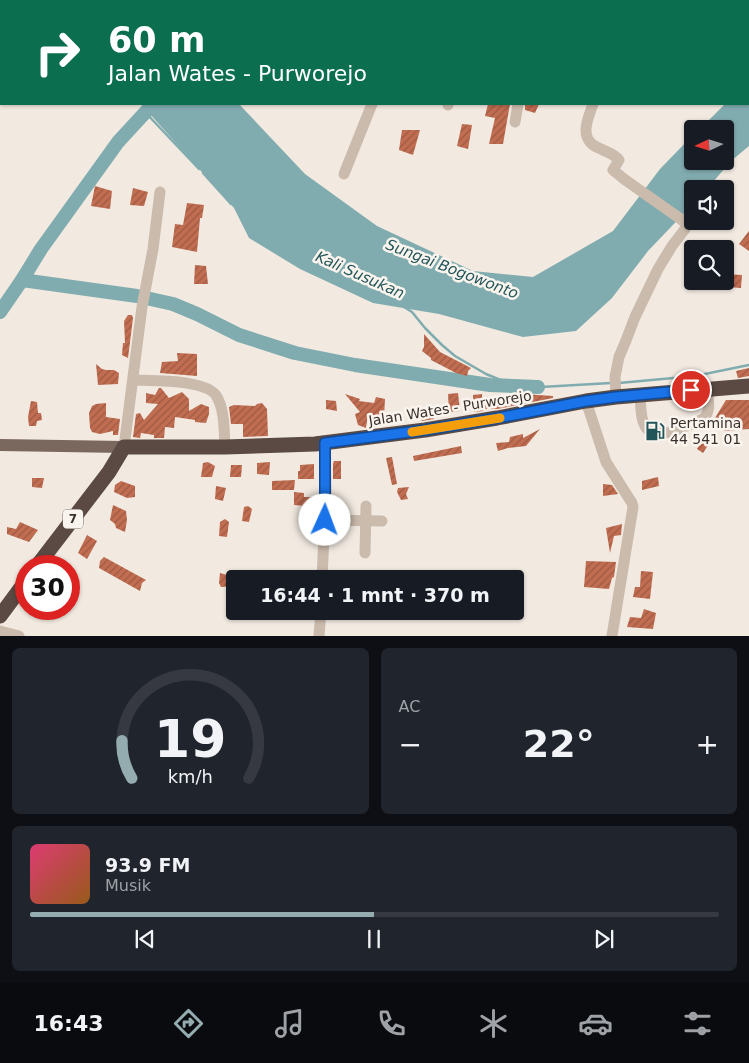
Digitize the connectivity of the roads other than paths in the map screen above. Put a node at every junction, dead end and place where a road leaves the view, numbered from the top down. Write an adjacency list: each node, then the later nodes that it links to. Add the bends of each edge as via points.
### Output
1 (372, 105): 5 (street)
2 (518, 105): 4 (street)
3 (593, 105): 10 (street, via 586,131 591,144 615,155 619,160 613,170 682,220 686,227 658,269 635,317 619,357)
4 (515, 122)
5 (344, 174)
6 (160, 192): 7 (street)
7 (133, 380): 17 (street); 18 (street, via 191,384 211,390 217,396 222,412)
8 (749, 386): 9 (highway, Jalan Wates - Purworejo)
9 (708, 389): 11 (highway, Jalan Wates - Purworejo); 14 (street, via 707,416 672,432)
10 (616, 393): 11 (highway, Jalan Wates - Purworejo); 12 (highway, Jalan Wates - Purworejo)
11 (640, 395): 13 (street, via 644,424)
12 (586, 401): 15 (highway, Jalan Wates - Purworejo, via 425,430); 32 (street, via 606,462 633,507)
13 (649, 431)
14 (662, 433)
15 (325, 443): 18 (highway, Jalan Wates - Purworejo); 20 (street)
16 (0, 445): 17 (main road)
17 (124, 447): 18 (highway, Jalan Wates - Purworejo); 24 (highway, 7, via 109,472)
18 (226, 447)
19 (366, 506): 21 (street)
20 (325, 520): 21 (street); 25 (street)
21 (365, 520): 22 (street); 23 (street)
22 (382, 521)
23 (365, 553)
24 (45, 555)
25 (322, 570)
26 (15, 596): 27 (highway)
27 (0, 616)
28 (320, 620): 31 (street)
29 (0, 631): 30 (street)
30 (19, 636)
31 (319, 636)
32 (612, 636)

